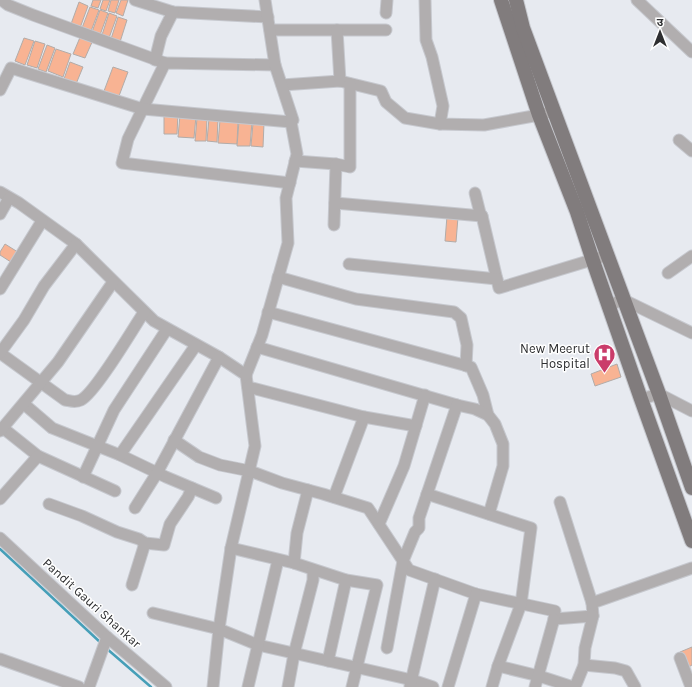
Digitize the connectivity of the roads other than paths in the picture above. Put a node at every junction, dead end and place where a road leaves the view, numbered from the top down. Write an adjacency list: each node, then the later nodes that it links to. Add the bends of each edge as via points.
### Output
1 (135, 0): 9 (street)
2 (265, 0): 11 (street)
3 (387, 0): 10 (street)
4 (425, 0): 25 (street, via 426,40 443,106)
5 (501, 0): 23 (main road)
6 (516, 0): 22 (main road, via 523,28)
7 (637, 0): 15 (street)
8 (2, 2): 16 (street)
9 (174, 12): 11 (street); 16 (street, via 161,36)
10 (386, 13)
11 (268, 17): 12 (street)
12 (270, 30): 13 (street); 17 (street)
13 (337, 30): 14 (street); 18 (street)
14 (386, 30)
15 (692, 52)
16 (160, 61): 17 (street); 21 (street)
17 (276, 65): 19 (street)
18 (345, 82): 19 (street); 25 (street, via 381,91 386,102 405,118); 29 (street, via 350,167)
19 (282, 85): 24 (street, via 293,120)
20 (0, 90): 21 (street, via 11,68)
21 (143, 109): 24 (street); 30 (street, via 128,139 122,163)
22 (554, 111): 23 (street); 39 (main road)
23 (539, 115): 25 (street, via 484,125); 41 (main road)
24 (291, 122): 28 (street, via 297,154)
25 (440, 124)
26 (679, 140): 27 (street)
27 (692, 151)
28 (295, 161): 29 (street); 30 (street)
29 (336, 164): 33 (street)
30 (290, 183): 44 (street, via 286,198 288,243)
31 (475, 193): 35 (street)
32 (5, 195): 34 (street); 36 (street)
33 (335, 203): 35 (street); 37 (street)
34 (0, 214)
35 (482, 216): 45 (street)
36 (42, 221): 38 (street); 47 (street)
37 (334, 225)
38 (76, 244): 46 (street); 56 (street, via 44,286)
39 (608, 256): 41 (street); 48 (main road)
40 (692, 256): 43 (street)
41 (593, 261): 45 (street, via 499,288); 49 (main road)
42 (349, 264): 45 (street)
43 (668, 273)
44 (278, 277): 51 (street); 58 (street, via 356,298 454,312 461,318 467,345)
45 (497, 279)
46 (113, 282): 50 (street); 60 (street)
47 (0, 289)
48 (624, 300): 49 (street); 53 (street); 62 (main road)
49 (608, 306): 64 (main road)
50 (144, 312): 52 (street, via 154,322); 60 (street, via 95,387 82,400 65,400)
51 (268, 312): 55 (street); 58 (street)
52 (167, 329): 54 (street); 73 (street, via 114,410)
53 (692, 333)
54 (196, 345): 57 (street); 74 (street)
55 (257, 347): 59 (street); 63 (street)
56 (0, 353): 60 (street)
57 (219, 357): 59 (street); 72 (street)
58 (466, 366): 68 (street, via 470,367 474,374)
59 (246, 375): 61 (street)
60 (41, 383): 65 (street)
61 (248, 387): 69 (street); 76 (street, via 255,446)
62 (659, 394): 64 (street); 67 (street); 80 (main road)
63 (425, 395): 66 (street); 70 (street)
64 (641, 398): 92 (main road)
65 (24, 404): 71 (street); 73 (street, via 52,428)
66 (457, 405): 68 (street); 83 (street)
67 (692, 411)
68 (488, 415): 90 (street, via 495,424 503,444 503,466)
69 (364, 418): 70 (street); 84 (street)
70 (416, 426): 91 (street, via 404,466)
71 (1, 430): 75 (street)
72 (174, 440): 76 (street, via 199,457 220,465); 77 (street)
73 (98, 446): 74 (street); 78 (street)
74 (120, 455): 77 (street)
75 (38, 456): 78 (street); 86 (street)
76 (250, 471): 81 (street); 95 (street)
77 (157, 473): 79 (street); 89 (street)
78 (83, 478): 82 (street)
79 (192, 488): 85 (street); 93 (street, via 170,524 164,545)
80 (692, 488)
81 (308, 490): 84 (street); 98 (street, via 297,533)
82 (115, 491)
83 (427, 494): 90 (street); 97 (street, via 419,518 419,528)
84 (334, 497): 91 (street, via 368,508)
85 (216, 498)
86 (0, 499)
87 (560, 502): 105 (street)
88 (49, 504): 93 (street)
89 (135, 508)
90 (489, 514): 106 (street, via 531,528)
91 (379, 524): 97 (street)
92 (692, 541)
93 (145, 543): 103 (street)
94 (1, 544): 111 (street, Pandit Gauri Shankar)
95 (232, 548): 96 (street); 110 (street)
96 (278, 560): 98 (street); 112 (street)
97 (403, 561): 102 (street, via 409,570); 113 (street)
98 (294, 563): 100 (street)
99 (692, 568): 105 (street)
100 (313, 570): 101 (street); 114 (street, via 313,580)
101 (346, 580): 117 (street); 120 (street, via 377,585)
102 (435, 580): 104 (street); 122 (street)
103 (132, 585)
104 (476, 594): 106 (street); 131 (street)
105 (592, 603): 108 (street)
106 (521, 604): 109 (street, via 555,611); 119 (street)
107 (153, 613): 110 (street)
108 (594, 616): 109 (street); 118 (street, via 585,648)
109 (554, 618): 121 (street)
110 (219, 629): 112 (street); 126 (street)
111 (107, 637): 124 (street); 125 (street, Pandit Gauri Shankar)
112 (258, 645): 114 (street); 127 (street)
113 (387, 648)
114 (294, 654): 117 (street); 128 (street)
115 (680, 658): 136 (street)
116 (0, 659): 123 (street)
117 (328, 661): 120 (street)
118 (584, 665): 134 (street); 135 (street, via 615,668 626,672)
119 (498, 666): 121 (street); 132 (street)
120 (356, 668): 122 (street); 129 (street)
121 (539, 676): 133 (street); 134 (street)
122 (411, 684): 130 (street)
123 (79, 687)
124 (89, 687)
125 (166, 687)
126 (213, 687)
127 (248, 687)
128 (288, 687)
129 (352, 687)
130 (434, 687)
131 (448, 687)
132 (492, 687)
133 (535, 687)
134 (574, 687)
135 (635, 687)
136 (691, 687)

